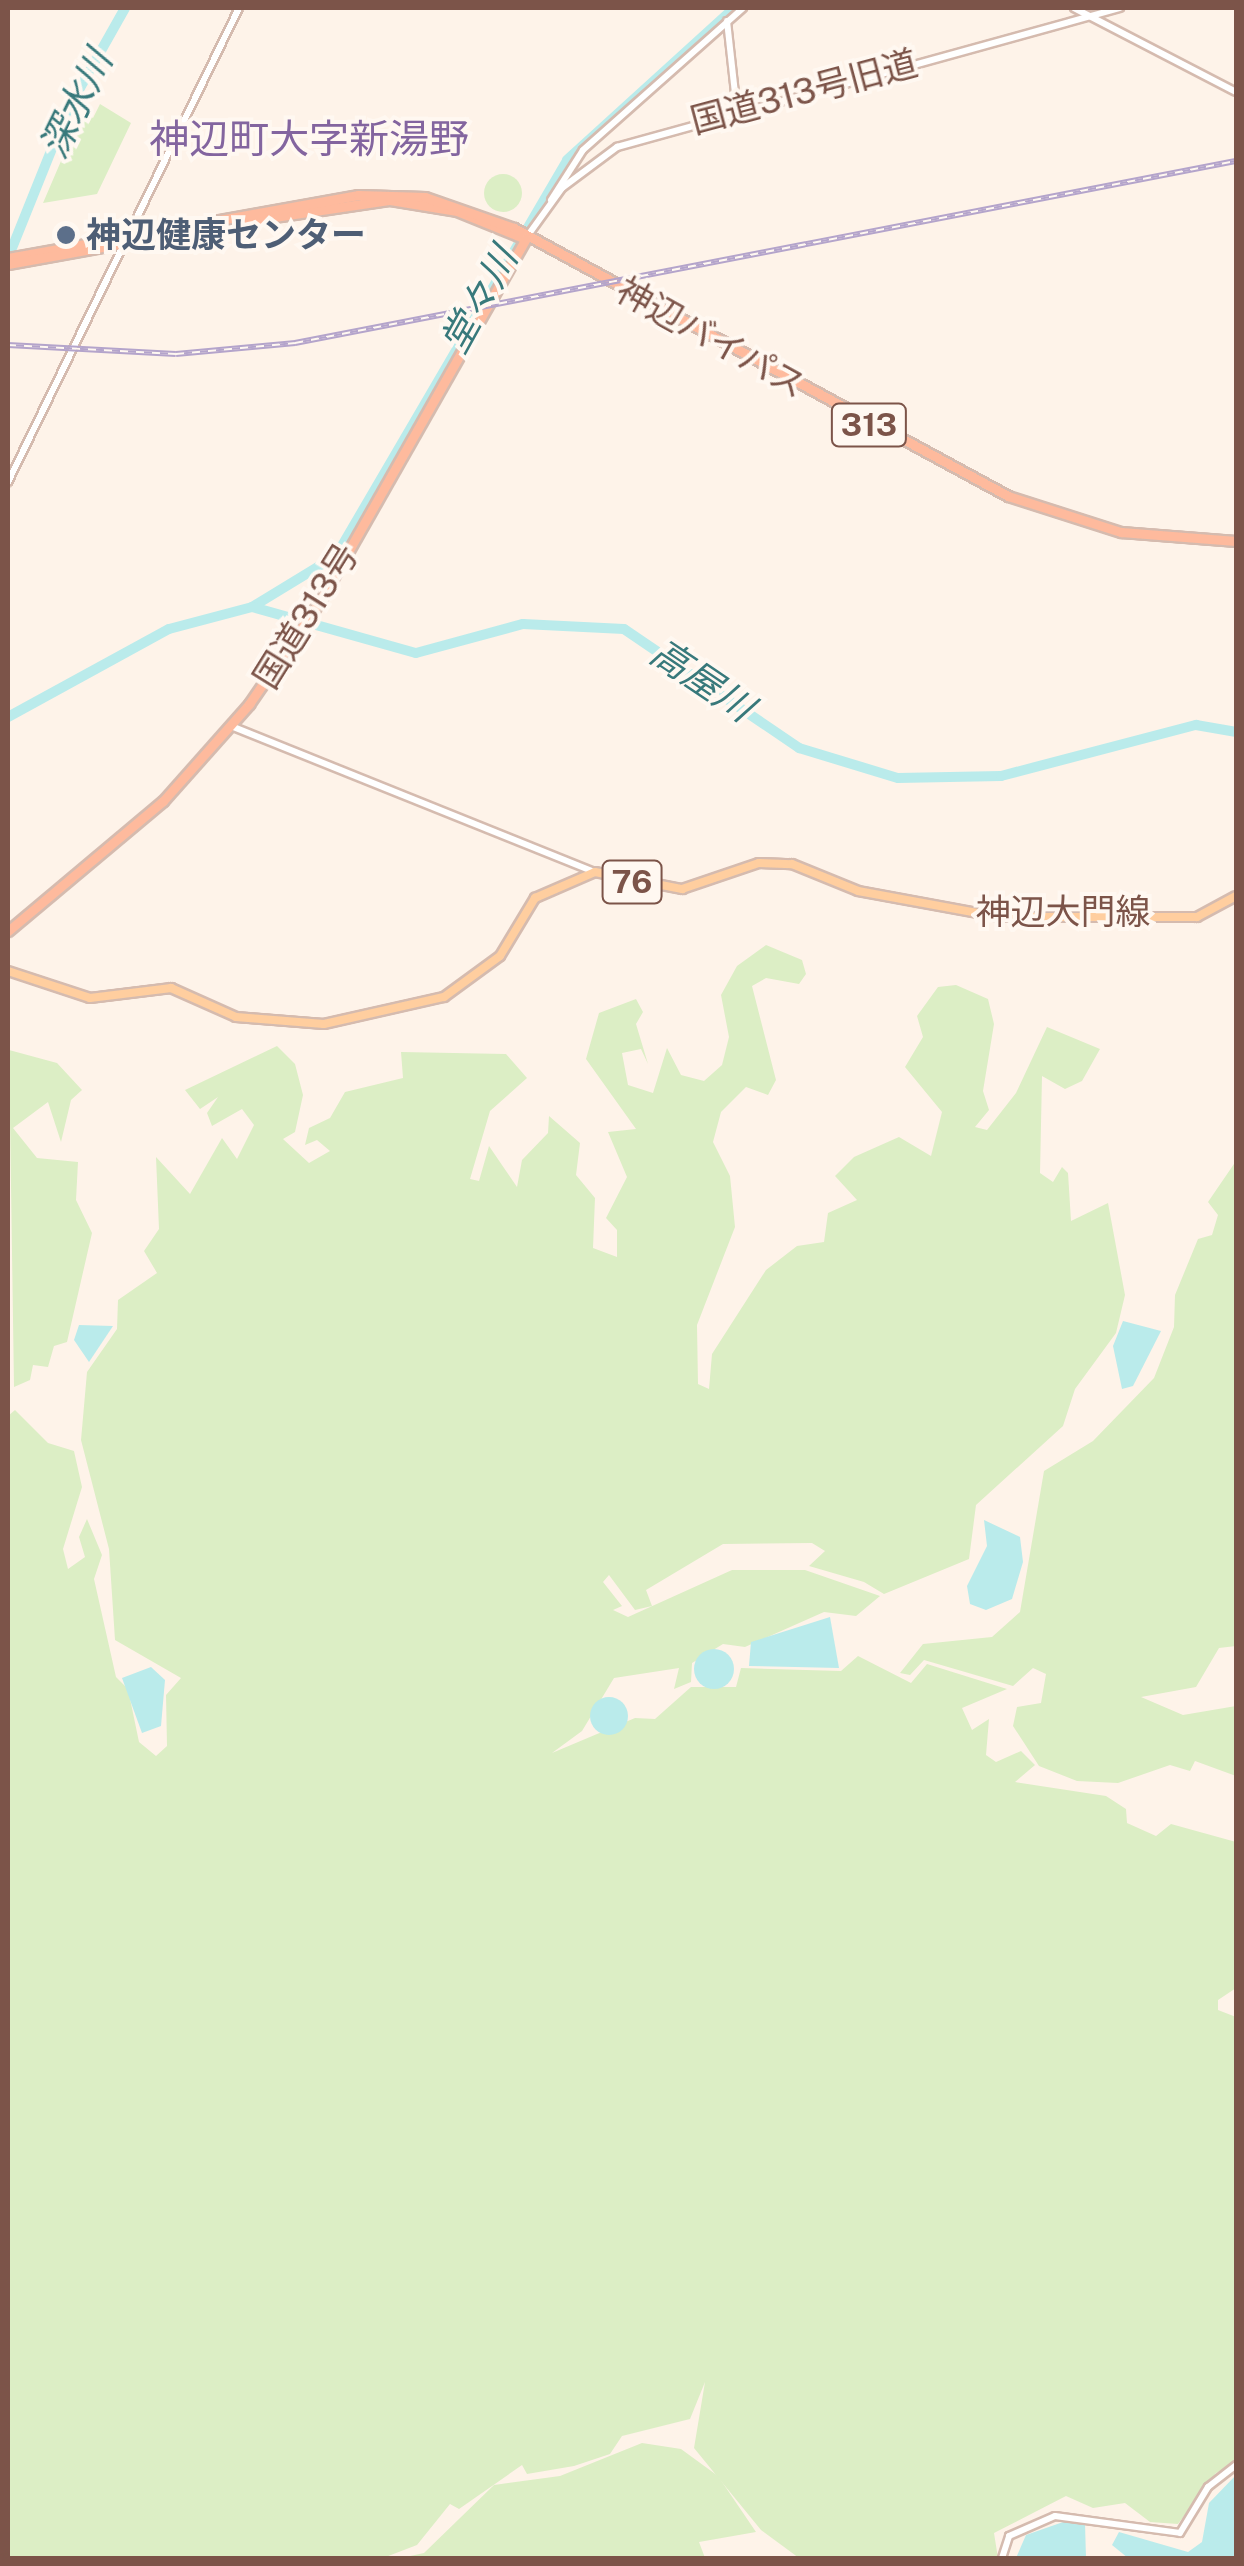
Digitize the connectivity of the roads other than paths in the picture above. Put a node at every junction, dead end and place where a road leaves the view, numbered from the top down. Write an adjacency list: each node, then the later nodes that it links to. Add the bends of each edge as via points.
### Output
1 (238, 8): 11 (street)
2 (743, 8): 6 (street)
3 (1074, 8): 5 (street)
4 (1120, 8): 5 (street, 国道313号旧道)
5 (1090, 16): 7 (street); 8 (street, 国道313号旧道)
6 (727, 21): 8 (street); 9 (street, via 583,150)
7 (1236, 92)
8 (737, 111): 9 (street, 国道313号旧道, via 617,146)
9 (551, 200): 10 (street, 国道313号旧道)
10 (519, 235): 11 (highway, 神辺バイパス, via 457,204 374,194); 14 (highway, 神辺バイパス / 313, via 1008,496 1121,532); 15 (highway, 国道313号, via 318,604)
11 (126, 240): 12 (highway, 神辺バイパス); 13 (street)
12 (11, 260)
13 (8, 482)
14 (1236, 540)
15 (231, 726): 16 (street); 18 (highway, 国道313号, via 98,860)
16 (595, 872): 17 (main road, 神辺大門線 / 76, via 682,889 759,863 792,864 858,891 998,916 1197,917); 19 (main road, 76, via 534,898 500,956 444,998 324,1024 236,1017 172,988 90,998)
17 (1236, 896)
18 (8, 931)
19 (8, 971)
20 (1236, 2465): 21 (street, via 1208,2487 1180,2533 1056,2516 1010,2536)
21 (1002, 2558)

